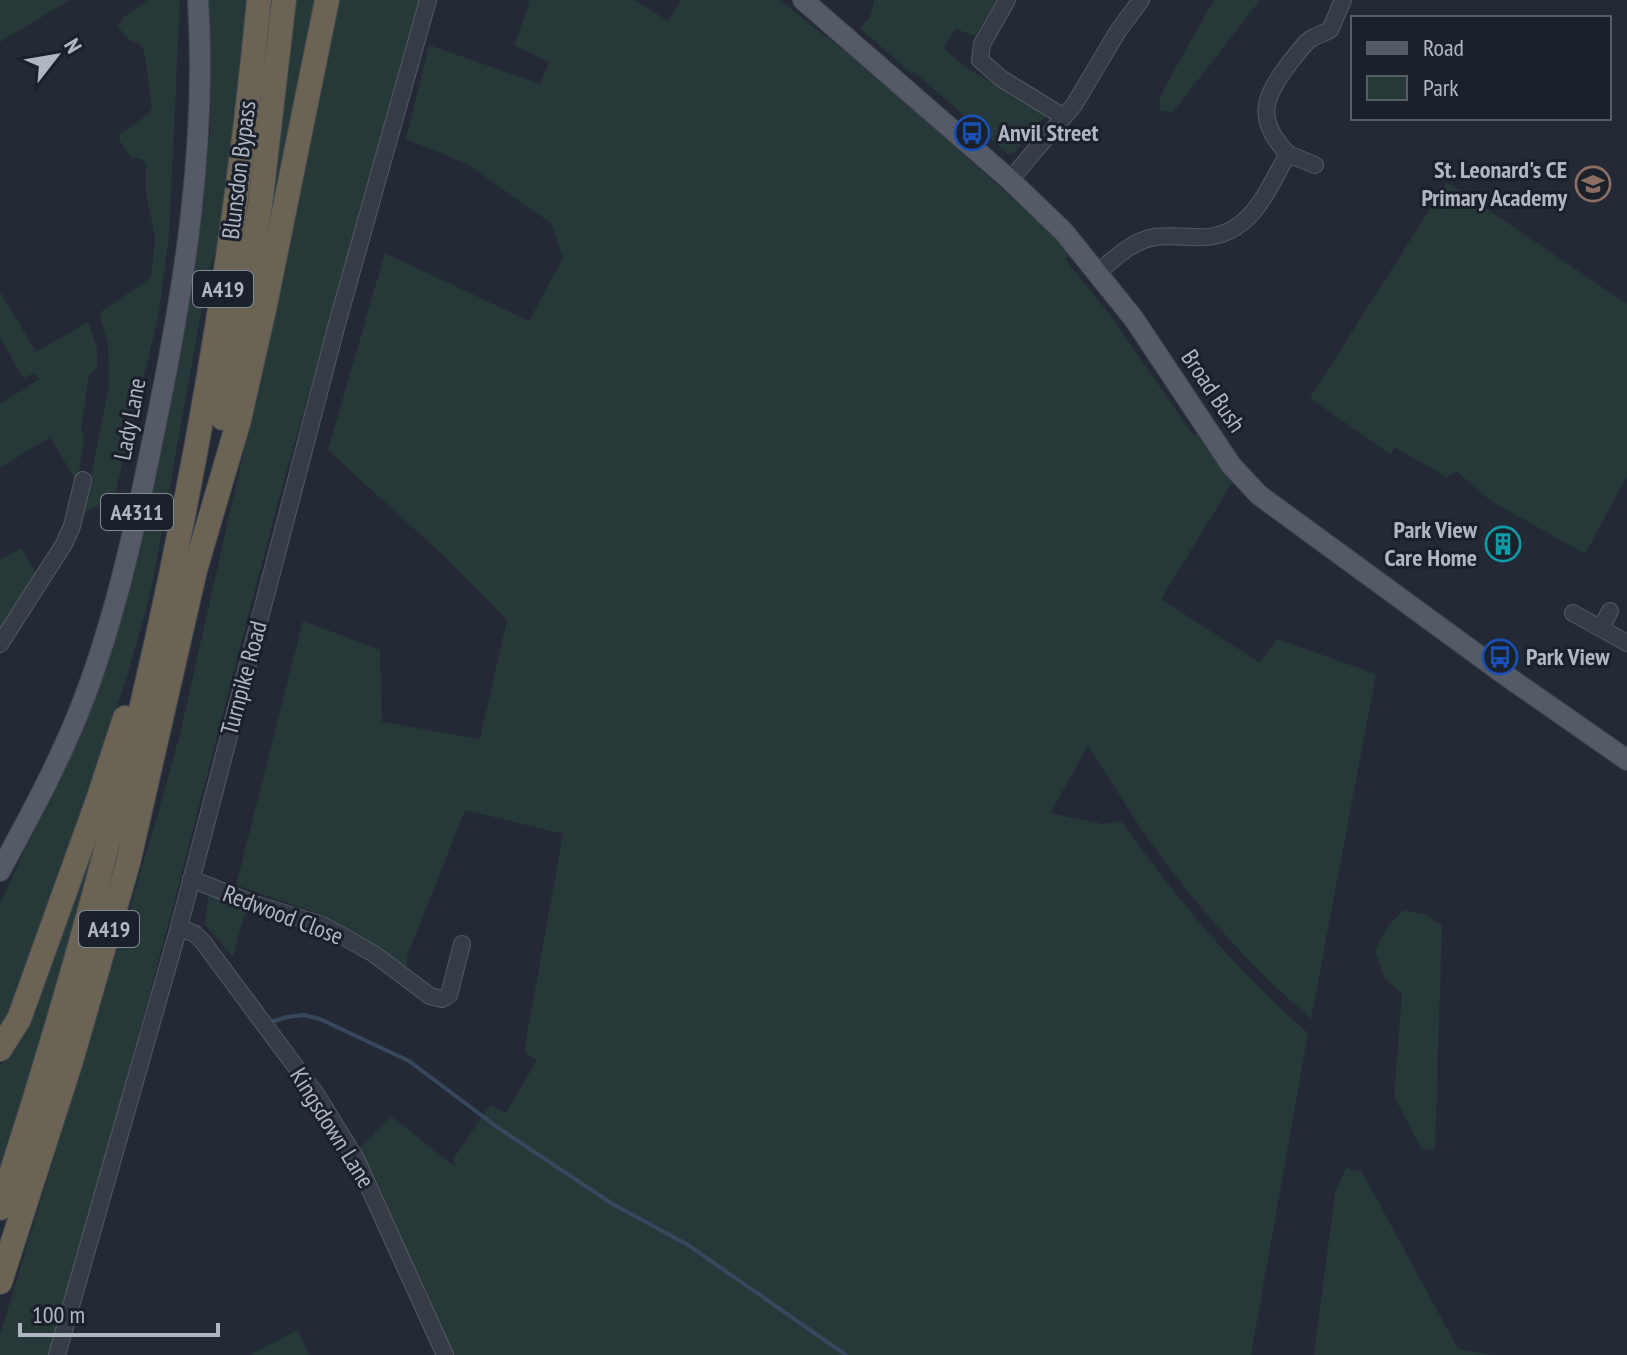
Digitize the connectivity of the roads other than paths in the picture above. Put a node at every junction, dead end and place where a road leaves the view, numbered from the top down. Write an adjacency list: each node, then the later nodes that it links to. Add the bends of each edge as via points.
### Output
1 (198, 0): 24 (main road, Lady Lane / A4311, via 200,123 192,214 131,542 78,715)
2 (259, 0): 17 (highway, Blunsdon Bypass / A419, via 215,343)
3 (284, 0): 16 (highway, Blunsdon Bypass / A419, via 260,206)
4 (327, 0): 16 (highway, A419, via 239,420)
5 (428, 0): 25 (street, Turnpike Road)
6 (803, 0): 13 (main road, Broad Bush)
7 (1007, 0): 10 (street, via 982,44 980,60)
8 (1141, 0): 10 (street)
9 (1343, 0): 11 (street, via 1330,30 1305,44 1268,96 1266,118)
10 (1064, 117): 13 (street)
11 (1288, 154): 12 (street); 14 (street, via 1250,215 1233,229 1208,238 1146,240)
12 (1315, 165)
13 (1010, 180): 14 (main road, Broad Bush)
14 (1098, 273): 23 (main road, Broad Bush, via 1231,465 1259,495)
15 (83, 480): 22 (street, via 64,544)
16 (195, 570): 30 (highway, A419, via 128,863)
17 (171, 575): 28 (highway, A419, via 93,815 19,1019); 29 (highway, A419, via 105,855)
18 (1610, 611): 20 (street)
19 (1573, 613): 20 (street)
20 (1601, 628): 21 (street)
21 (1627, 643)
22 (0, 644)
23 (1627, 760)
24 (0, 871)
25 (191, 879): 26 (street, Turnpike Road); 27 (street, Redwood Close, via 323,925 442,999 449,995)
26 (179, 927): 31 (street, Turnpike Road); 32 (street, Kingsdown Lane, via 203,942 331,1117 366,1180)
27 (462, 944)
28 (0, 1049)
29 (0, 1208)
30 (0, 1282)
31 (57, 1355)
32 (445, 1355)

